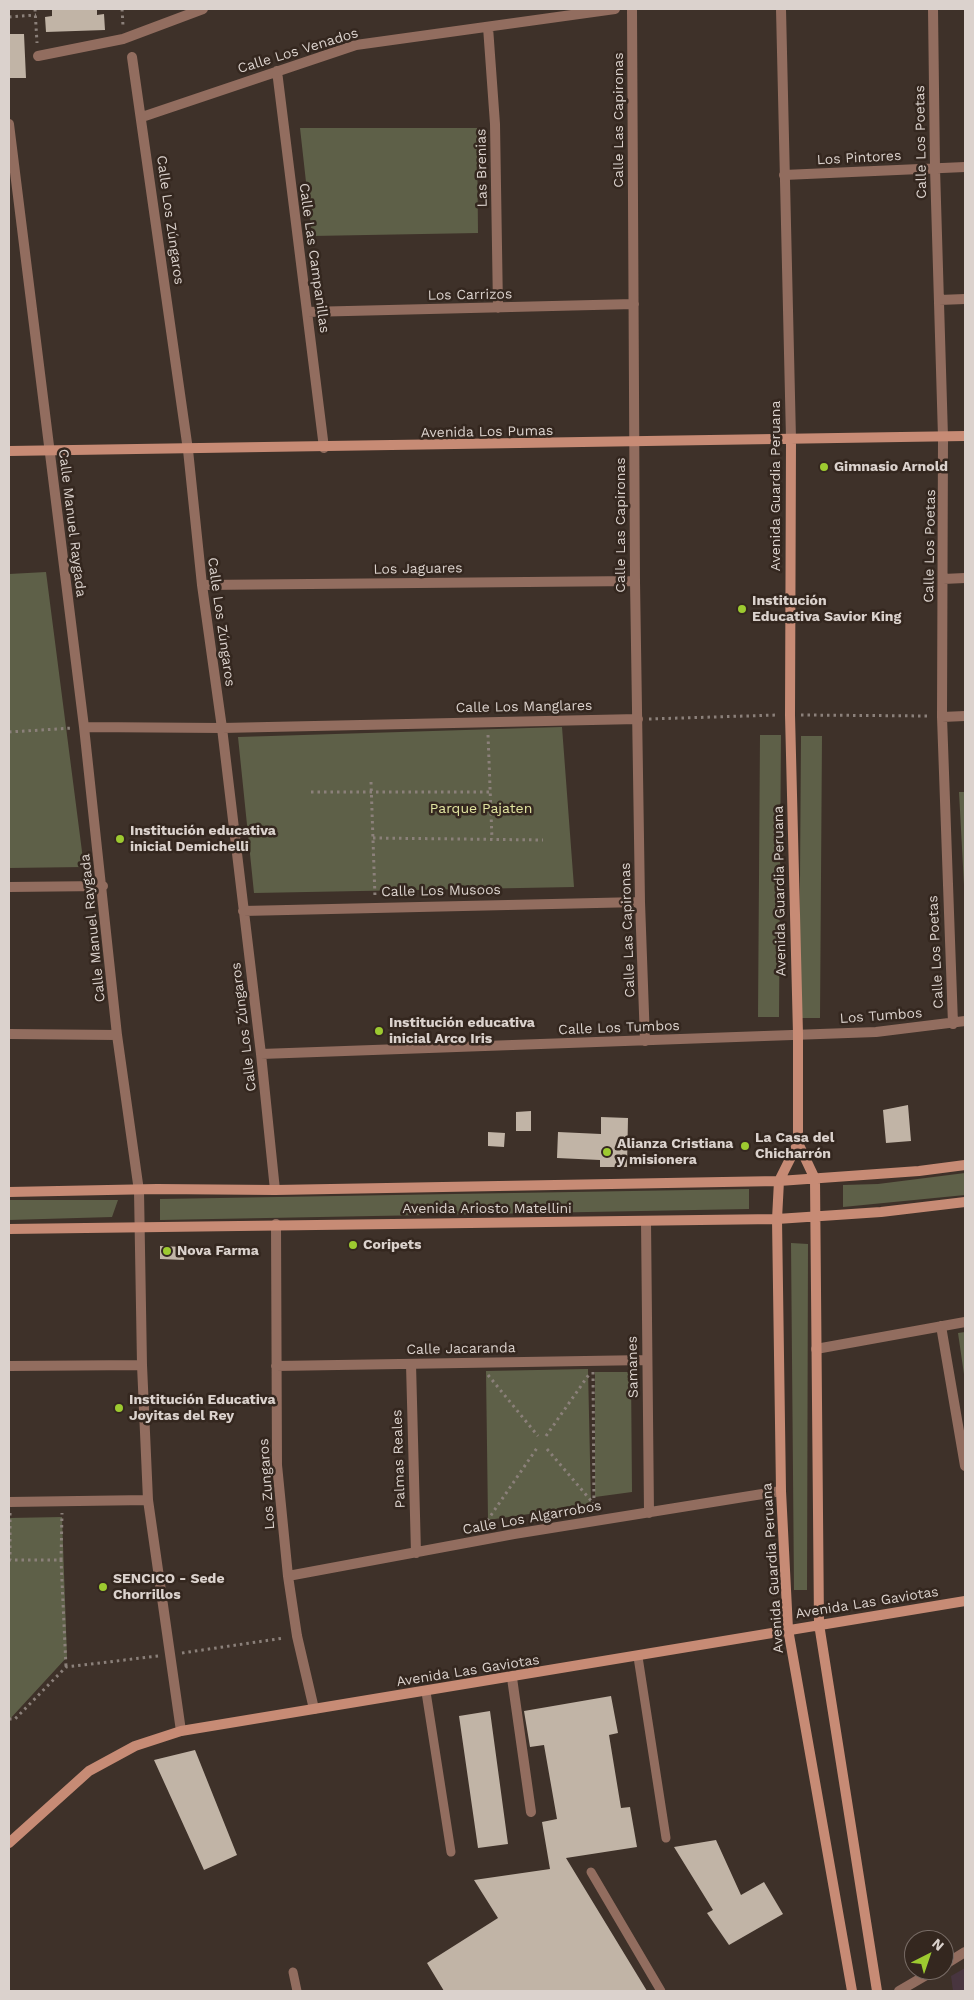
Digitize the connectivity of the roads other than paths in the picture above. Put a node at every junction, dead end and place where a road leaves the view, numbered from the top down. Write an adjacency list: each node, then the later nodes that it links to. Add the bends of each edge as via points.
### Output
1 (203, 9): 7 (street, via 124,39)
2 (615, 9): 6 (street, Calle Los Venados)
3 (632, 9): 17 (street, Calle Las Capironas)
4 (781, 9): 14 (street, Avenida Guardia Peruana)
5 (933, 9): 13 (street, Calle Los Poetas)
6 (488, 27): 9 (street, Calle Los Venados, via 356,46); 18 (street, Las Brenias, via 495,124)
7 (38, 56)
8 (132, 57): 10 (street, Calle Los Zúngaros)
9 (277, 70): 10 (street, Calle Los Venados); 19 (street, Calle Las Campanillas)
10 (142, 117): 25 (street, Calle Los Zúngaros)
11 (9, 124): 27 (street, Calle Manuel Raygada)
12 (965, 167): 13 (street, Los Pintores)
13 (935, 168): 14 (street, Los Pintores); 16 (street, Calle Los Poetas)
14 (784, 175): 22 (street, Avenida Guardia Peruana)
15 (965, 299): 16 (street)
16 (939, 300): 21 (street, Calle Los Poetas)
17 (634, 304): 18 (street, Los Carrizos); 23 (street, Calle Las Capironas)
18 (498, 308): 19 (street, Los Carrizos)
19 (307, 312): 24 (street, Calle Las Campanillas)
20 (965, 436): 21 (street, Avenida Los Pumas)
21 (943, 437): 22 (street, Avenida Los Pumas); 29 (street, Calle Los Poetas)
22 (790, 439): 23 (street, Avenida Los Pumas); 44 (street, Avenida Guardia Peruana, via 790,714)
23 (635, 443): 24 (street, Avenida Los Pumas); 30 (street, Calle Las Capironas)
24 (324, 448): 25 (street, Avenida Los Pumas)
25 (188, 450): 27 (street, Avenida Los Pumas); 31 (street, Calle Los Zúngaros)
26 (9, 452): 27 (street, Avenida Los Pumas)
27 (49, 452): 35 (street, Calle Manuel Raygada)
28 (965, 578): 29 (street)
29 (943, 579): 32 (street, Calle Los Poetas)
30 (635, 581): 31 (street, Los Jaguares); 34 (street, Calle Las Capironas)
31 (202, 585): 36 (street, Calle Los Zúngaros)
32 (942, 716): 33 (street); 42 (street, Calle Los Poetas)
33 (965, 716)
34 (638, 719): 36 (street, Calle Los Manglares); 39 (street, Calle Las Capironas)
35 (84, 727): 36 (street, Calle Los Manglares); 37 (street, Calle Manuel Raygada)
36 (222, 728): 40 (street, Calle Los Zúngaros)
37 (103, 886): 38 (street); 45 (street, Calle Manuel Raygada)
38 (9, 888)
39 (640, 902): 40 (street, Calle Los Musoos); 46 (street, Calle Las Capironas)
40 (243, 911): 47 (street, Calle Los Zúngaros)
41 (965, 1021): 42 (street, Los Tumbos)
42 (953, 1024): 44 (street, Los Tumbos, via 876,1032)
43 (9, 1034): 45 (street)
44 (798, 1034): 46 (street, Calle Los Tumbos); 48 (street, Avenida Guardia Peruana)
45 (117, 1035): 52 (street, Calle Manuel Raygada)
46 (645, 1041): 47 (street, Calle Los Tumbos)
47 (261, 1054): 53 (street, Calle Los Zúngaros)
48 (798, 1143): 50 (street, Avenida Guardia Peruana); 51 (street, Avenida Guardia Peruana)
49 (965, 1165): 50 (street, Avenida Ariosto Matellini, via 919,1172)
50 (815, 1179): 51 (street, Avenida Ariosto Matellini); 56 (street, Avenida Guardia Peruana)
51 (779, 1181): 53 (street, Avenida Ariosto Matellini); 57 (street, Avenida Guardia Peruana)
52 (139, 1190): 53 (street, Avenida Ariosto Matellini); 54 (street, Avenida Ariosto Matellini); 60 (street, Calle Manuel Raygada)
53 (275, 1190)
54 (9, 1192)
55 (965, 1202): 56 (street, Avenida Ariosto Matellini)
56 (815, 1216): 57 (street, Avenida Ariosto Matellini); 64 (street, Avenida Guardia Peruana)
57 (777, 1218): 58 (street, Avenida Ariosto Matellini); 71 (street, Avenida Guardia Peruana)
58 (646, 1221): 59 (street, Avenida Ariosto Matellini); 65 (street, Samanes)
59 (276, 1224): 60 (street, Avenida Ariosto Matellini); 69 (street, Los Zungaros)
60 (140, 1228): 61 (street, Avenida Ariosto Matellini); 67 (street, Calle Manuel Raygada)
61 (9, 1229)
62 (965, 1322): 63 (street)
63 (941, 1326): 64 (street); 70 (street)
64 (816, 1349): 78 (street, Avenida Guardia Peruana)
65 (647, 1360): 66 (street, Calle Jacaranda); 74 (street, Samanes)
66 (411, 1364): 69 (street, Calle Jacaranda); 75 (street, Palmas Reales)
67 (142, 1365): 68 (street); 72 (street, Calle Manuel Raygada)
68 (9, 1366)
69 (276, 1366): 76 (street, Los Zungaros, via 277,1465)
70 (965, 1465)
71 (781, 1491): 74 (street, Calle Los Algarrobos); 79 (street, Avenida Guardia Peruana)
72 (148, 1500): 73 (street); 84 (street, Calle Manuel Raygada)
73 (9, 1502)
74 (649, 1513): 75 (street, Calle Los Algarrobos)
75 (416, 1553): 76 (street, Calle Los Algarrobos)
76 (288, 1576): 83 (street, Los Zungaros, via 297,1636)
77 (965, 1601): 78 (street, Avenida Las Gaviotas)
78 (819, 1624): 79 (street, Avenida Las Gaviotas); 97 (street, Avenida Guardia Peruana)
79 (788, 1629): 80 (street, Avenida Las Gaviotas); 96 (street, Avenida Guardia Peruana)
80 (638, 1656): 81 (street, Avenida Las Gaviotas); 86 (lane)
81 (512, 1678): 82 (street, Avenida Las Gaviotas); 85 (street)
82 (426, 1692): 83 (street, Avenida Las Gaviotas); 88 (lane)
83 (314, 1709): 84 (street, Avenida Las Gaviotas)
84 (181, 1731): 87 (street, Avenida Las Gaviotas, via 134,1746 88,1771)
85 (531, 1812)
86 (666, 1838)
87 (9, 1844)
88 (451, 1852)
89 (591, 1872): 95 (lane)
90 (965, 1952): 91 (street)
91 (954, 1959)
92 (293, 1972): 94 (lane)
93 (918, 1980): 98 (street)
94 (298, 1991)
95 (662, 1991)
96 (852, 1991)
97 (877, 1991)
98 (899, 1991)

